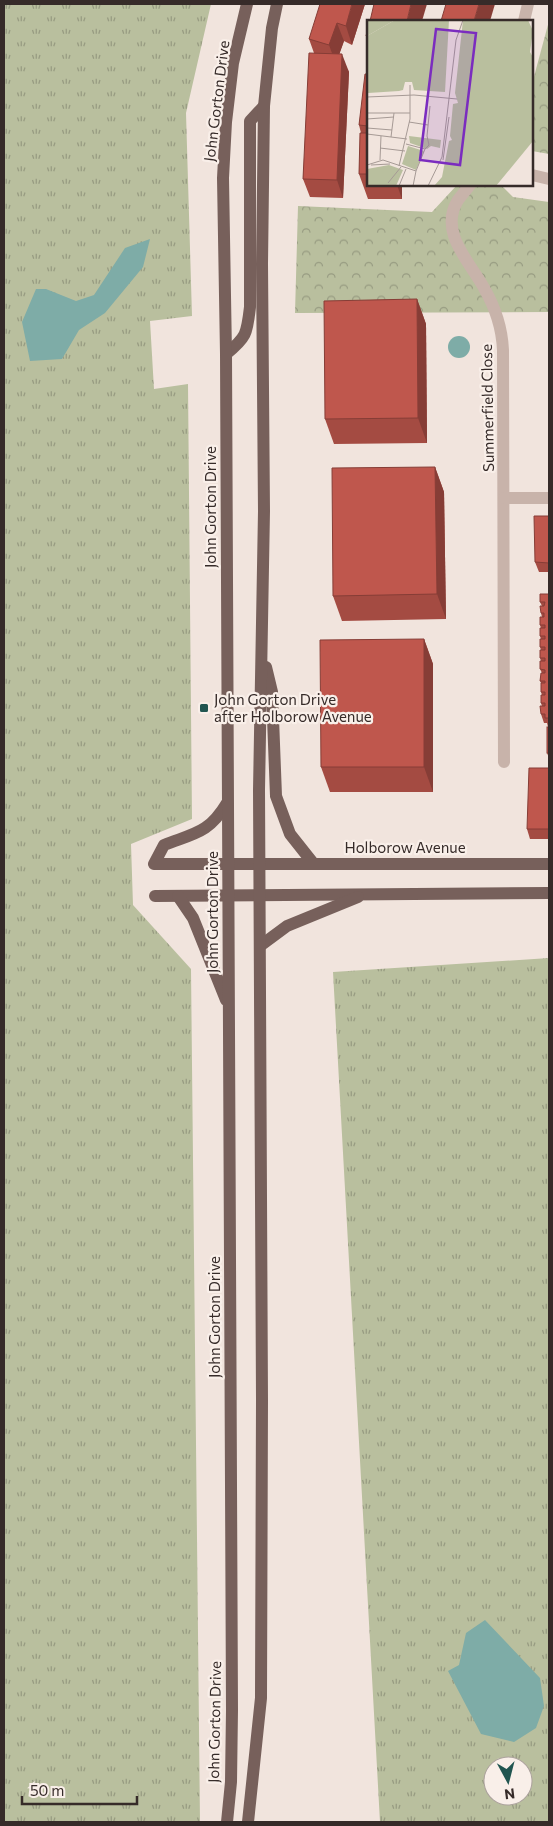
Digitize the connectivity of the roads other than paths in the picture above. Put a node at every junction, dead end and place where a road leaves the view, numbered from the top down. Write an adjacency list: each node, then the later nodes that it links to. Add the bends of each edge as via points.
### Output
1 (247, 4): 9 (main road, John Gorton Drive, via 226,122 223,178)
2 (277, 4): 5 (main road)
3 (528, 4): 4 (street)
4 (524, 20)
5 (264, 106): 9 (main road, via 250,121 250,307 247,332); 12 (main road)
6 (533, 176): 7 (street)
7 (549, 178)
8 (469, 186): 10 (street, Summerfield Close, via 453,212 452,225 456,243 496,311 502,337)
9 (226, 354): 14 (main road, John Gorton Drive)
10 (504, 498): 11 (street); 13 (street, Summerfield Close)
11 (549, 498)
12 (261, 647): 16 (main road); 17 (main road, via 272,692 276,796 290,834)
13 (504, 762)
14 (228, 803): 15 (main road, John Gorton Drive); 15 (main road, Holborow Avenue, via 212,825 164,844 154,864)
15 (228, 863): 16 (main road, Holborow Avenue); 24 (main road, John Gorton Drive)
16 (260, 863): 17 (main road, Holborow Avenue); 21 (main road)
17 (313, 863): 18 (main road, Holborow Avenue)
18 (549, 864)
19 (549, 893): 20 (main road)
20 (365, 894): 21 (main road); 25 (main road, via 287,926)
21 (260, 895): 24 (main road); 25 (main road)
22 (155, 896): 23 (main road)
23 (178, 896): 24 (main road); 26 (main road, via 193,918)
24 (228, 896): 26 (main road, John Gorton Drive)
25 (260, 946): 28 (main road, via 260,1698)
26 (228, 1006): 27 (main road, John Gorton Drive, via 232,1710)
27 (227, 1822)
28 (248, 1822)

